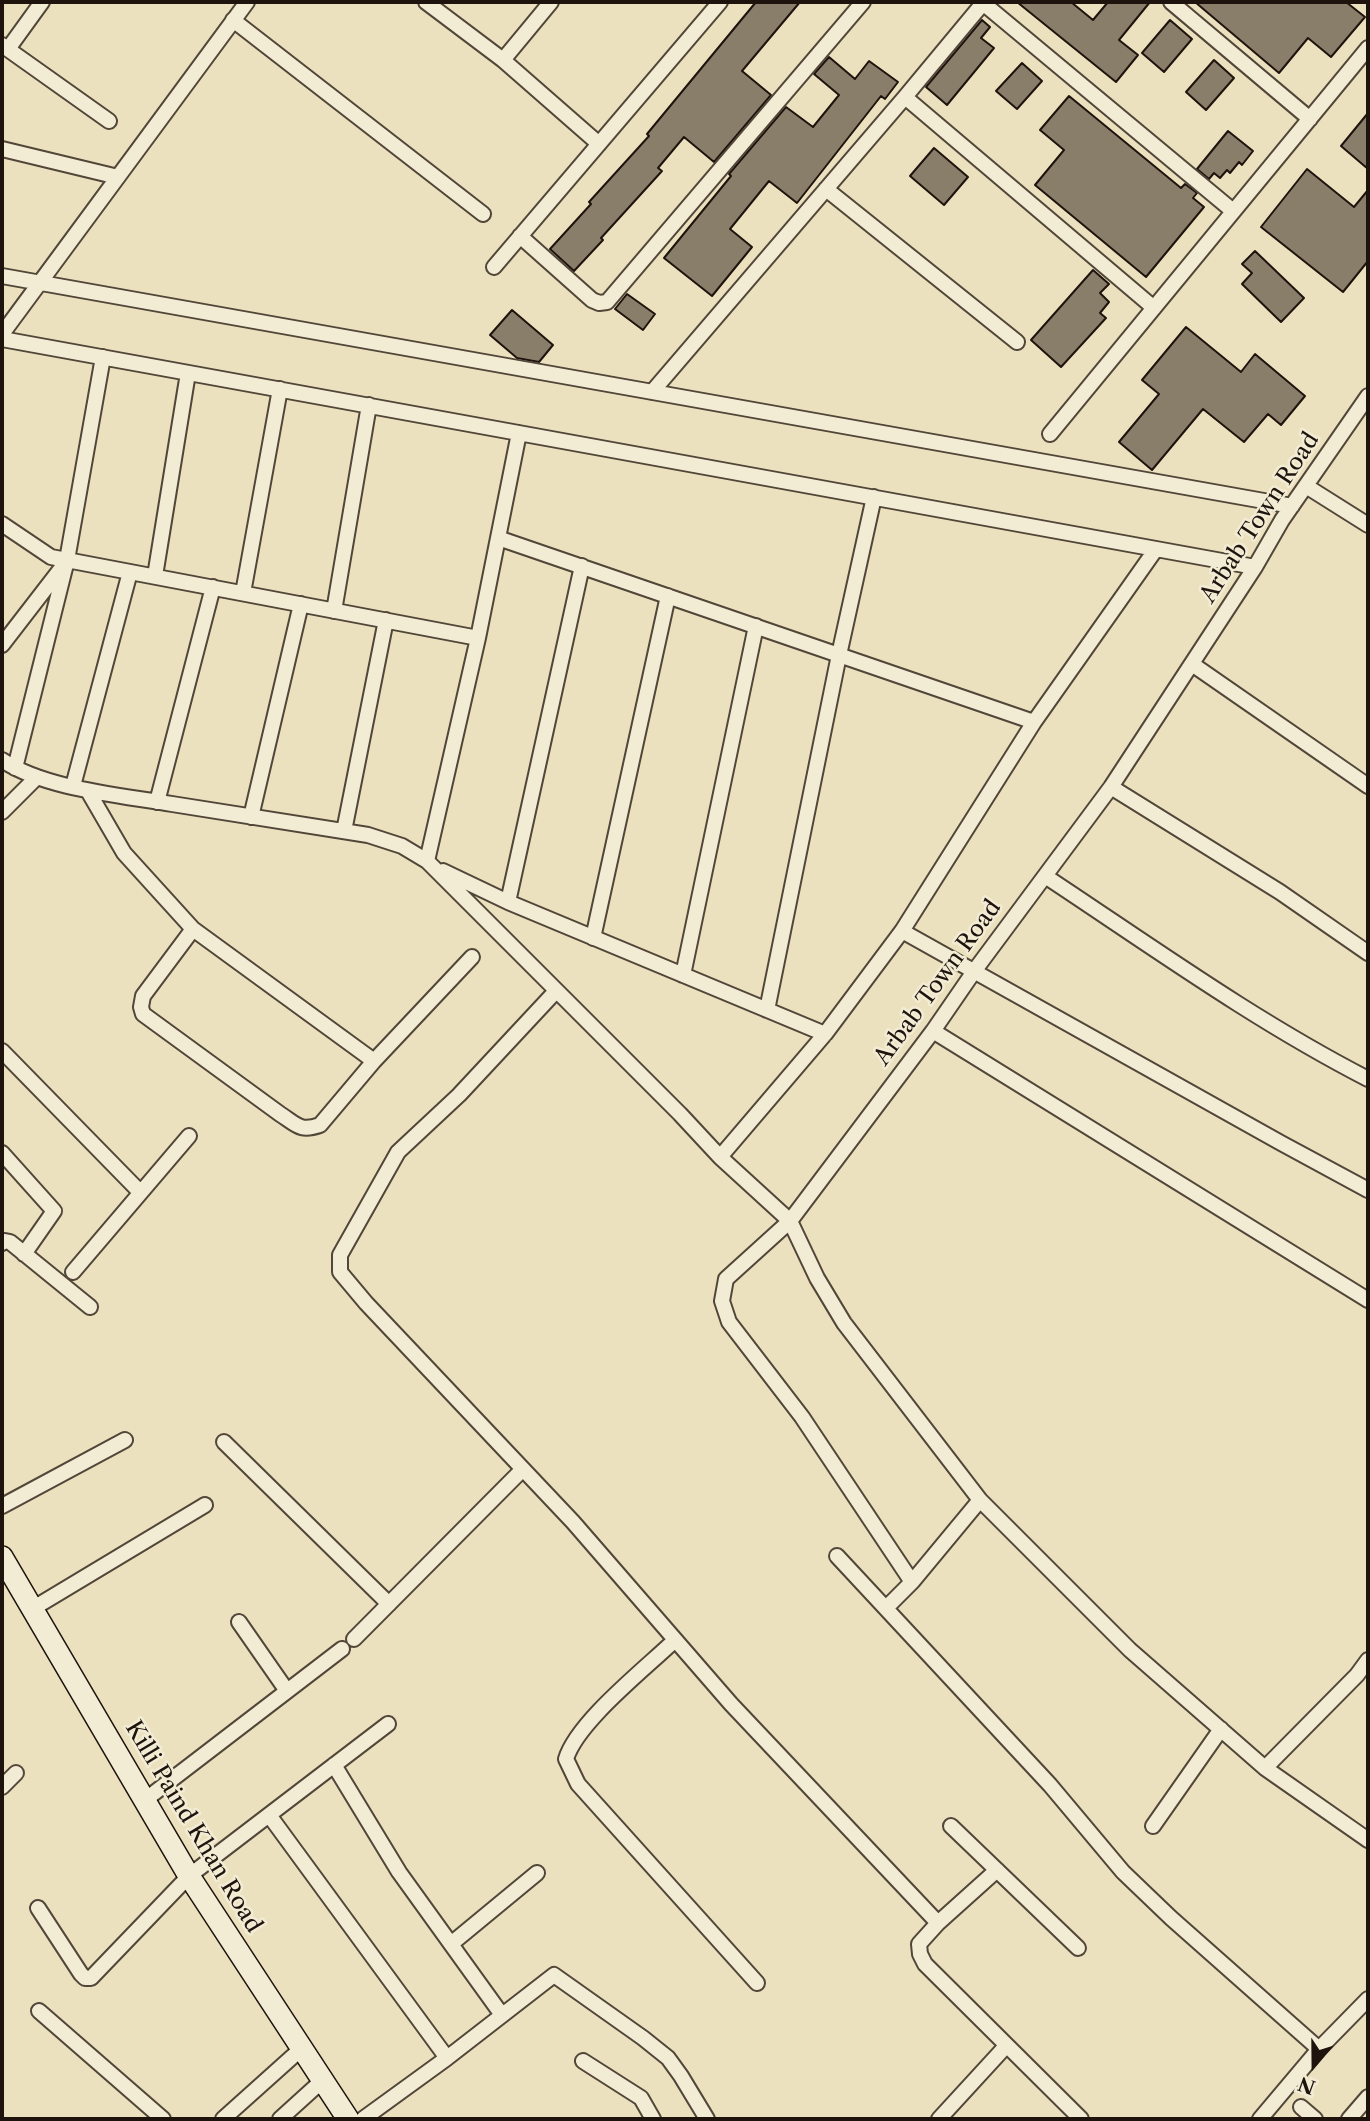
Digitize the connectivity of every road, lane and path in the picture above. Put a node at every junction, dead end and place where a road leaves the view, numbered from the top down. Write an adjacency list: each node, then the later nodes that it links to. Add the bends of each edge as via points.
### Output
1 (42, 2): 10 (street)
2 (247, 2): 9 (street)
3 (426, 2): 12 (street)
4 (551, 2): 12 (street)
5 (720, 2): 16 (street)
6 (863, 2): 22 (street, via 607,302 592,300)
7 (983, 2): 13 (street); 20 (street)
8 (1171, 2): 14 (street)
9 (233, 20): 18 (street); 21 (street)
10 (5, 47): 15 (street)
11 (1368, 48): 14 (street)
12 (503, 60): 16 (street)
13 (905, 97): 19 (street); 26 (street)
14 (1310, 119): 20 (street)
15 (108, 121)
16 (598, 144): 22 (street)
17 (2, 149): 18 (street)
18 (118, 177): 25 (street)
19 (826, 189): 28 (street); 32 (street)
20 (1233, 211): 26 (street)
21 (483, 214)
22 (520, 236): 23 (street)
23 (494, 267)
24 (2, 276): 25 (street)
25 (40, 283): 27 (street); 32 (street)
26 (1154, 308): 36 (street)
27 (2, 336): 29 (street)
28 (1017, 342)
29 (103, 357): 30 (street); 44 (street)
30 (188, 373): 31 (street); 48 (street)
31 (280, 389): 34 (street); 50 (street)
32 (652, 392): 39 (street)
33 (1368, 396): 37 (street, Arbab Town Road)
34 (369, 405): 35 (street); 53 (street)
35 (519, 433): 38 (street); 42 (street)
36 (1050, 434)
37 (1306, 486): 39 (street, Arbab Town Road); 41 (street)
38 (874, 497): 43 (street); 58 (street)
39 (1292, 506): 46 (street, Arbab Town Road)
40 (2, 523): 44 (street, via 51,557)
41 (1368, 525)
42 (498, 538): 45 (street); 56 (street)
43 (1156, 549): 46 (street); 60 (street)
44 (67, 560): 47 (street); 57 (street); 62 (street)
45 (582, 566): 51 (street); 74 (street)
46 (1255, 567): 59 (street, Arbab Town Road)
47 (130, 572): 48 (street); 64 (street)
48 (155, 576): 49 (street)
49 (213, 587): 50 (street); 68 (street)
50 (243, 593): 52 (street)
51 (668, 596): 55 (street); 77 (street)
52 (301, 604): 53 (street); 70 (street)
53 (334, 611): 54 (street)
54 (386, 620): 56 (street); 71 (street)
55 (756, 626): 58 (street); 81 (street)
56 (478, 638): 72 (street)
57 (2, 645)
58 (839, 655): 60 (street); 83 (street)
59 (1192, 664): 65 (street); 66 (street, Arbab Town Road)
60 (1034, 722): 76 (street)
61 (2, 760): 62 (street)
62 (15, 768): 63 (street)
63 (37, 777): 64 (street); 69 (street)
64 (73, 786): 67 (street)
65 (1368, 786)
66 (1111, 787): 73 (street, Arbab Town Road); 78 (street)
67 (88, 791): 68 (street); 75 (street, via 124,853)
68 (157, 802): 70 (street)
69 (2, 812)
70 (251, 817): 71 (street)
71 (344, 831): 72 (street, via 402,846)
72 (430, 864): 74 (street); 82 (street)
73 (1045, 876): 80 (street, Arbab Town Road); 88 (street, via 1232,1000)
74 (508, 902): 77 (street)
75 (193, 929): 87 (street); 87 (street, via 143,996 143,1014 270,1107 308,1130 320,1125)
76 (902, 930): 80 (street); 85 (street)
77 (593, 938): 81 (street)
78 (1368, 953)
79 (472, 957): 87 (street)
80 (975, 971): 84 (street, Arbab Town Road); 92 (street)
81 (683, 975): 83 (street)
82 (556, 991): 91 (street); 102 (street, via 459,1096 398,1152 340,1255 340,1272 366,1303)
83 (766, 1010): 85 (street)
84 (933, 1031): 94 (street, Arbab Town Road); 98 (street)
85 (825, 1034): 91 (street)
86 (2, 1051): 93 (street)
87 (374, 1060)
88 (1368, 1079)
89 (189, 1136): 93 (street)
90 (2, 1153): 96 (street, via 54,1211)
91 (720, 1157): 94 (street)
92 (1368, 1189)
93 (140, 1192): 97 (street)
94 (790, 1221): 103 (street, via 844,1322); 108 (street, Arbab Town Road, via 726,1279 722,1301 729,1322 802,1417)
95 (2, 1243): 96 (street, via 10,1242)
96 (24, 1254): 99 (street)
97 (73, 1272)
98 (1368, 1300)
99 (90, 1307)
100 (125, 1440): 105 (street)
101 (223, 1442): 109 (street)
102 (523, 1469): 109 (street); 114 (street)
103 (980, 1500): 108 (street); 119 (street, via 1130,1650)
104 (205, 1504): 111 (street)
105 (2, 1506)
106 (837, 1556): 110 (street)
107 (2, 1560): 111 (street, Killi Paind Khan Road)
108 (912, 1582): 110 (street)
109 (389, 1604): 113 (street)
110 (886, 1608): 142 (street, via 1050,1785 1123,1872)
111 (32, 1609): 124 (street, Killi Paind Khan Road)
112 (239, 1622): 117 (street)
113 (354, 1639)
114 (675, 1640): 133 (street); 136 (street, via 590,1720 566,1759 578,1784)
115 (342, 1649): 117 (street)
116 (1368, 1660): 121 (street)
117 (288, 1691): 124 (street)
118 (388, 1724): 120 (street)
119 (1221, 1729): 121 (street); 127 (street)
120 (334, 1765): 125 (street); 134 (street, via 399,1872)
121 (1265, 1768): 128 (street)
122 (16, 1773): 123 (street)
123 (2, 1787)
124 (145, 1800): 131 (street, Killi Paind Khan Road)
125 (270, 1815): 131 (street); 143 (street)
126 (951, 1826): 129 (street)
127 (1153, 1826)
128 (1368, 1840)
129 (997, 1871): 133 (street); 135 (street)
130 (537, 1873): 134 (street)
131 (189, 1876): 132 (street, via 91,1978 85,1978); 141 (street, Killi Paind Khan Road)
132 (38, 1908)
133 (938, 1923): 140 (street, via 919,1944 925,1965)
134 (451, 1944): 139 (street)
135 (1078, 1948)
136 (757, 1983)
137 (1368, 1999): 142 (street)
138 (39, 2011): 149 (street)
139 (502, 2015): 143 (street); 154 (street, via 554,1975 559,1977 667,2058)
140 (1006, 2046): 155 (street); 156 (street)
141 (302, 2049): 145 (street, Killi Paind Khan Road); 150 (street)
142 (1320, 2049): 157 (street)
143 (447, 2058): 152 (street)
144 (583, 2061): 153 (street, via 641,2098)
145 (323, 2080): 148 (street, Killi Paind Khan Road); 151 (street)
146 (1368, 2097): 159 (street)
147 (1301, 2107): 158 (street)
148 (341, 2116)
149 (163, 2119)
150 (223, 2119)
151 (280, 2119)
152 (363, 2119)
153 (653, 2119)
154 (707, 2119)
155 (939, 2119)
156 (1082, 2119)
157 (1260, 2119)
158 (1315, 2119)
159 (1349, 2119)

